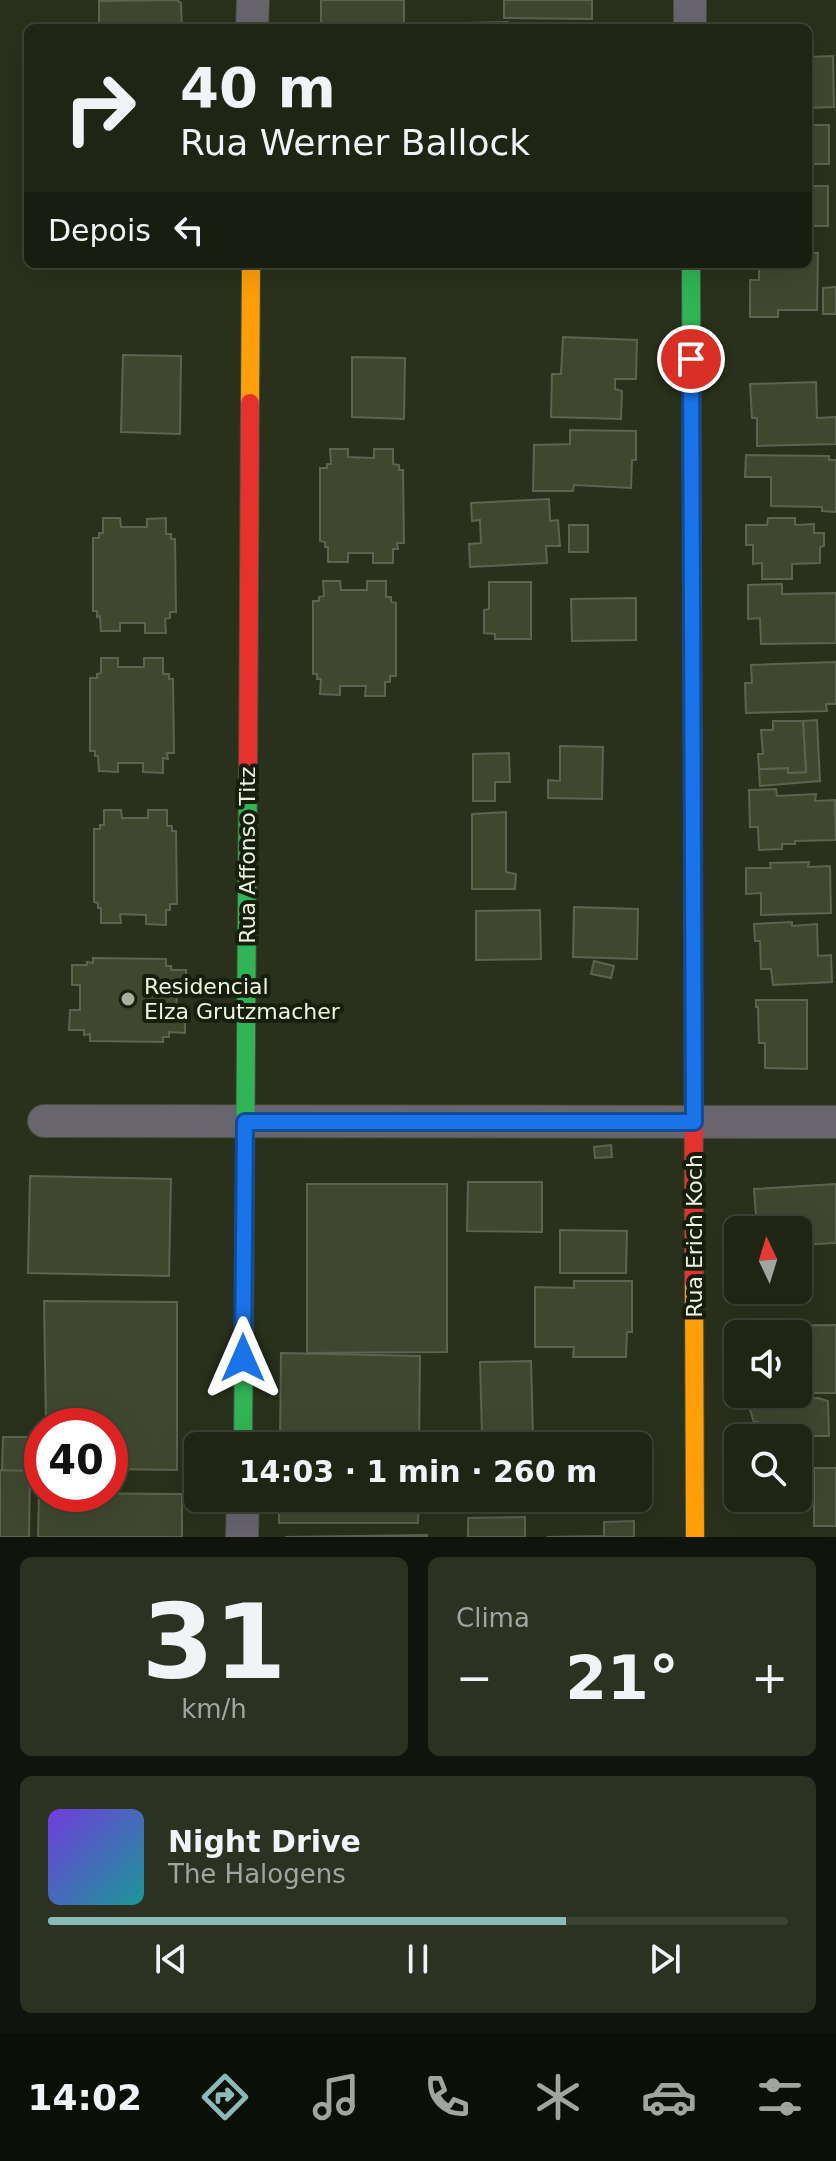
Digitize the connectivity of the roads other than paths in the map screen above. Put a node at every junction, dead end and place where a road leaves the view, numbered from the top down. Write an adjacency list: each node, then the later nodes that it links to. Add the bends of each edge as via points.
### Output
1 (253, 0): 3 (street)
2 (690, 0): 4 (street)
3 (252, 24)
4 (690, 24)
5 (251, 268): 8 (street, Rua Affonso Titz)
6 (691, 268): 9 (street, Rua Erich Koch)
7 (44, 1121): 8 (street)
8 (245, 1122): 9 (street); 11 (street, Rua Affonso Titz)
9 (694, 1122): 10 (street); 14 (street, Rua Erich Koch)
10 (836, 1122)
11 (243, 1432)
12 (243, 1512): 13 (street)
13 (242, 1537)
14 (695, 1537)

